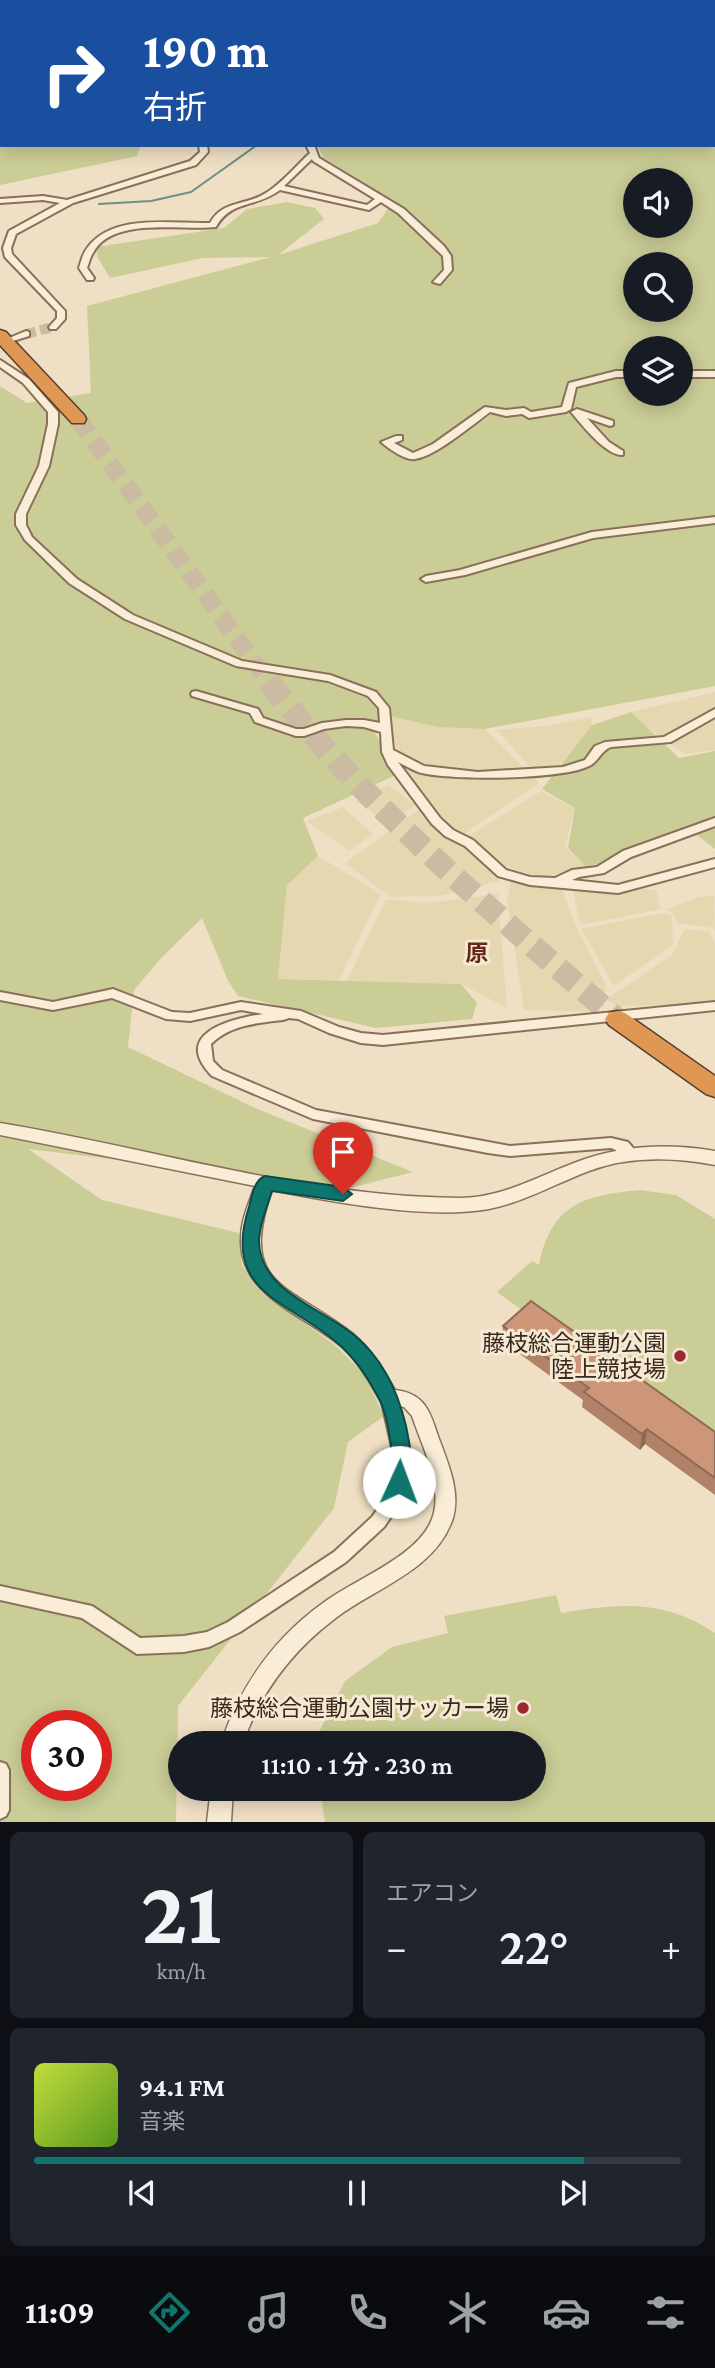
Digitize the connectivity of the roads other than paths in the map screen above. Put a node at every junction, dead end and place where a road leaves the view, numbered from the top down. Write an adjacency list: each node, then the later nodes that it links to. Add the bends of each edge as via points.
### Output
1 (203, 147): 6 (street, via 193,163)
2 (312, 150): 3 (street); 4 (street, via 337,174)
3 (277, 187): 4 (street, via 369,208); 9 (street, via 262,198 229,206 213,225 122,229 100,236 85,255 83,268)
4 (381, 198): 10 (street, via 447,256 447,270)
5 (0, 201): 6 (street, via 43,198)
6 (68, 202): 8 (street)
7 (0, 237): 8 (street)
8 (10, 237): 11 (street, via 8,255 61,311 61,319)
9 (90, 278)
10 (437, 282)
11 (53, 327)
12 (26, 334): 13 (street)
13 (6, 336): 19 (highway)
14 (0, 363): 27 (street, via 26,381 52,412 44,466 21,514 21,525 28,538 73,581 129,617 240,664 330,678 372,694 384,708)
15 (623, 374): 18 (street, via 572,385)
16 (693, 374): 17 (street)
17 (715, 374)
18 (571, 411): 20 (street); 21 (street, via 529,415 488,409 413,457 386,442); 22 (street)
19 (78, 419)
20 (610, 423)
21 (399, 438)
22 (620, 453)
23 (715, 520): 24 (street, via 592,535)
24 (426, 579)
25 (196, 695): 27 (street, via 254,711 259,720 296,733 361,723)
26 (715, 712): 28 (street, via 667,740 609,744 599,748 589,762 564,770 478,775 421,769)
27 (386, 730): 28 (street)
28 (388, 752): 31 (street, via 430,814 449,833 469,843 502,873)
29 (715, 822): 31 (street, via 627,853 600,870)
30 (715, 863): 31 (street, via 618,889)
31 (556, 882)
32 (0, 996): 34 (street, via 53,1006 113,993 171,1016 190,1017 241,1006)
33 (715, 1006): 34 (street, via 383,1040 334,1030)
34 (301, 1015): 38 (street, via 225,1026 204,1043 207,1063 217,1073 313,1114 510,1151 611,1143)
35 (715, 1082): 36 (highway, via 617,1019)
36 (715, 1088)
37 (0, 1129): 40 (street, via 139,1153)
38 (632, 1155): 39 (street); 40 (street, via 607,1158 524,1194 484,1203 433,1202)
39 (715, 1158)
40 (265, 1183): 41 (street, via 251,1228 254,1262 279,1295 349,1341)
41 (389, 1398): 42 (street, via 402,1457 391,1503 340,1558 234,1627 184,1644 137,1646 86,1611); 43 (street, via 407,1398 419,1407 444,1491 443,1519 427,1547 351,1594 285,1647 260,1680)
42 (0, 1593)
43 (235, 1731)
44 (0, 1770): 46 (street)
45 (221, 1801): 47 (street)
46 (0, 1810)
47 (219, 1822)

